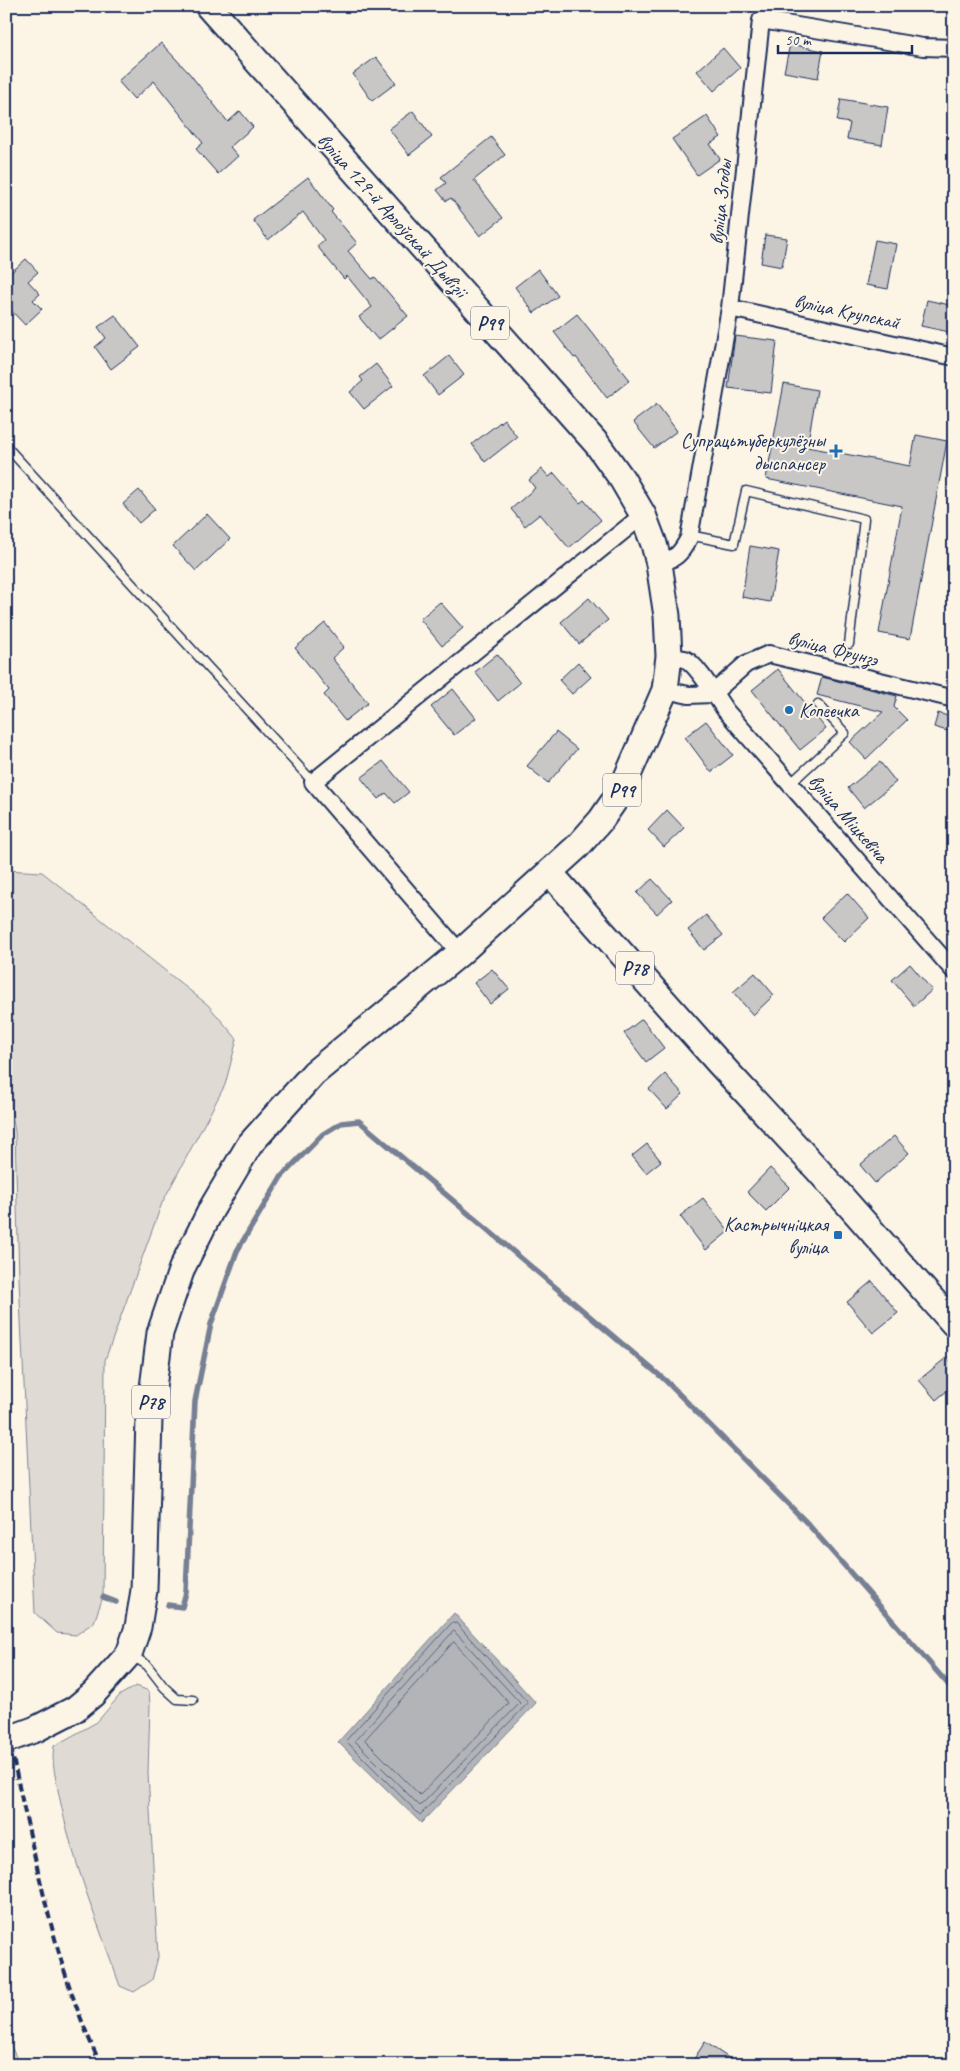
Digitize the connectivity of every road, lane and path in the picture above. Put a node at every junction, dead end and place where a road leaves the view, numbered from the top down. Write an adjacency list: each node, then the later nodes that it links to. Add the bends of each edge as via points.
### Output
1 (208, 6): 7 (main road, вуліца 129-й Арлоўскай Дывізіі / Р99, via 597,444)
2 (762, 13): 3 (street, вуліца Згоды, via 924,47); 4 (street, вуліца Згоды)
3 (954, 48)
4 (730, 308): 5 (street, вуліца Крупскай); 8 (street, вуліца Згоды)
5 (954, 357)
6 (6, 446): 16 (lane)
7 (643, 515): 9 (main road, вуліца 129-й Арлоўскай Дывізіі / Р99); 16 (street)
8 (689, 535): 9 (street, вуліца Згоды, via 682,552); 10 (lane, via 734,544 746,491 864,519)
9 (659, 564): 11 (main road, вуліца 129-й Арлоўскай Дывізіі / Р99)
10 (849, 644)
11 (670, 656): 12 (main road, вуліца 129-й Арлоўскай Дывізіі / Р99); 13 (street, вуліца Міцкевіча, via 686,660 699,672)
12 (665, 690): 13 (street, via 689,695); 18 (main road, вуліца 129-й Арлоўскай Дывізіі / Р99, via 621,791 601,820)
13 (712, 694): 14 (street, вуліца Фрунзэ, via 746,664 769,654); 17 (street, вуліца Міцкевіча)
14 (954, 699)
15 (818, 704): 17 (lane, via 845,733)
16 (313, 782): 19 (street)
17 (791, 784): 20 (street, вуліца Міцкевіча)
18 (550, 873): 19 (main road, Р78); 21 (main road, Р78)
19 (460, 953): 22 (main road, Р78, via 314,1073 250,1144 212,1208 182,1268 160,1333 149,1418 144,1590 138,1627)
20 (954, 971)
21 (954, 1324)
22 (129, 1654): 23 (lane, via 147,1665 177,1699); 24 (main road, Р78, via 108,1679 75,1709)
23 (193, 1700)
24 (6, 1740)

